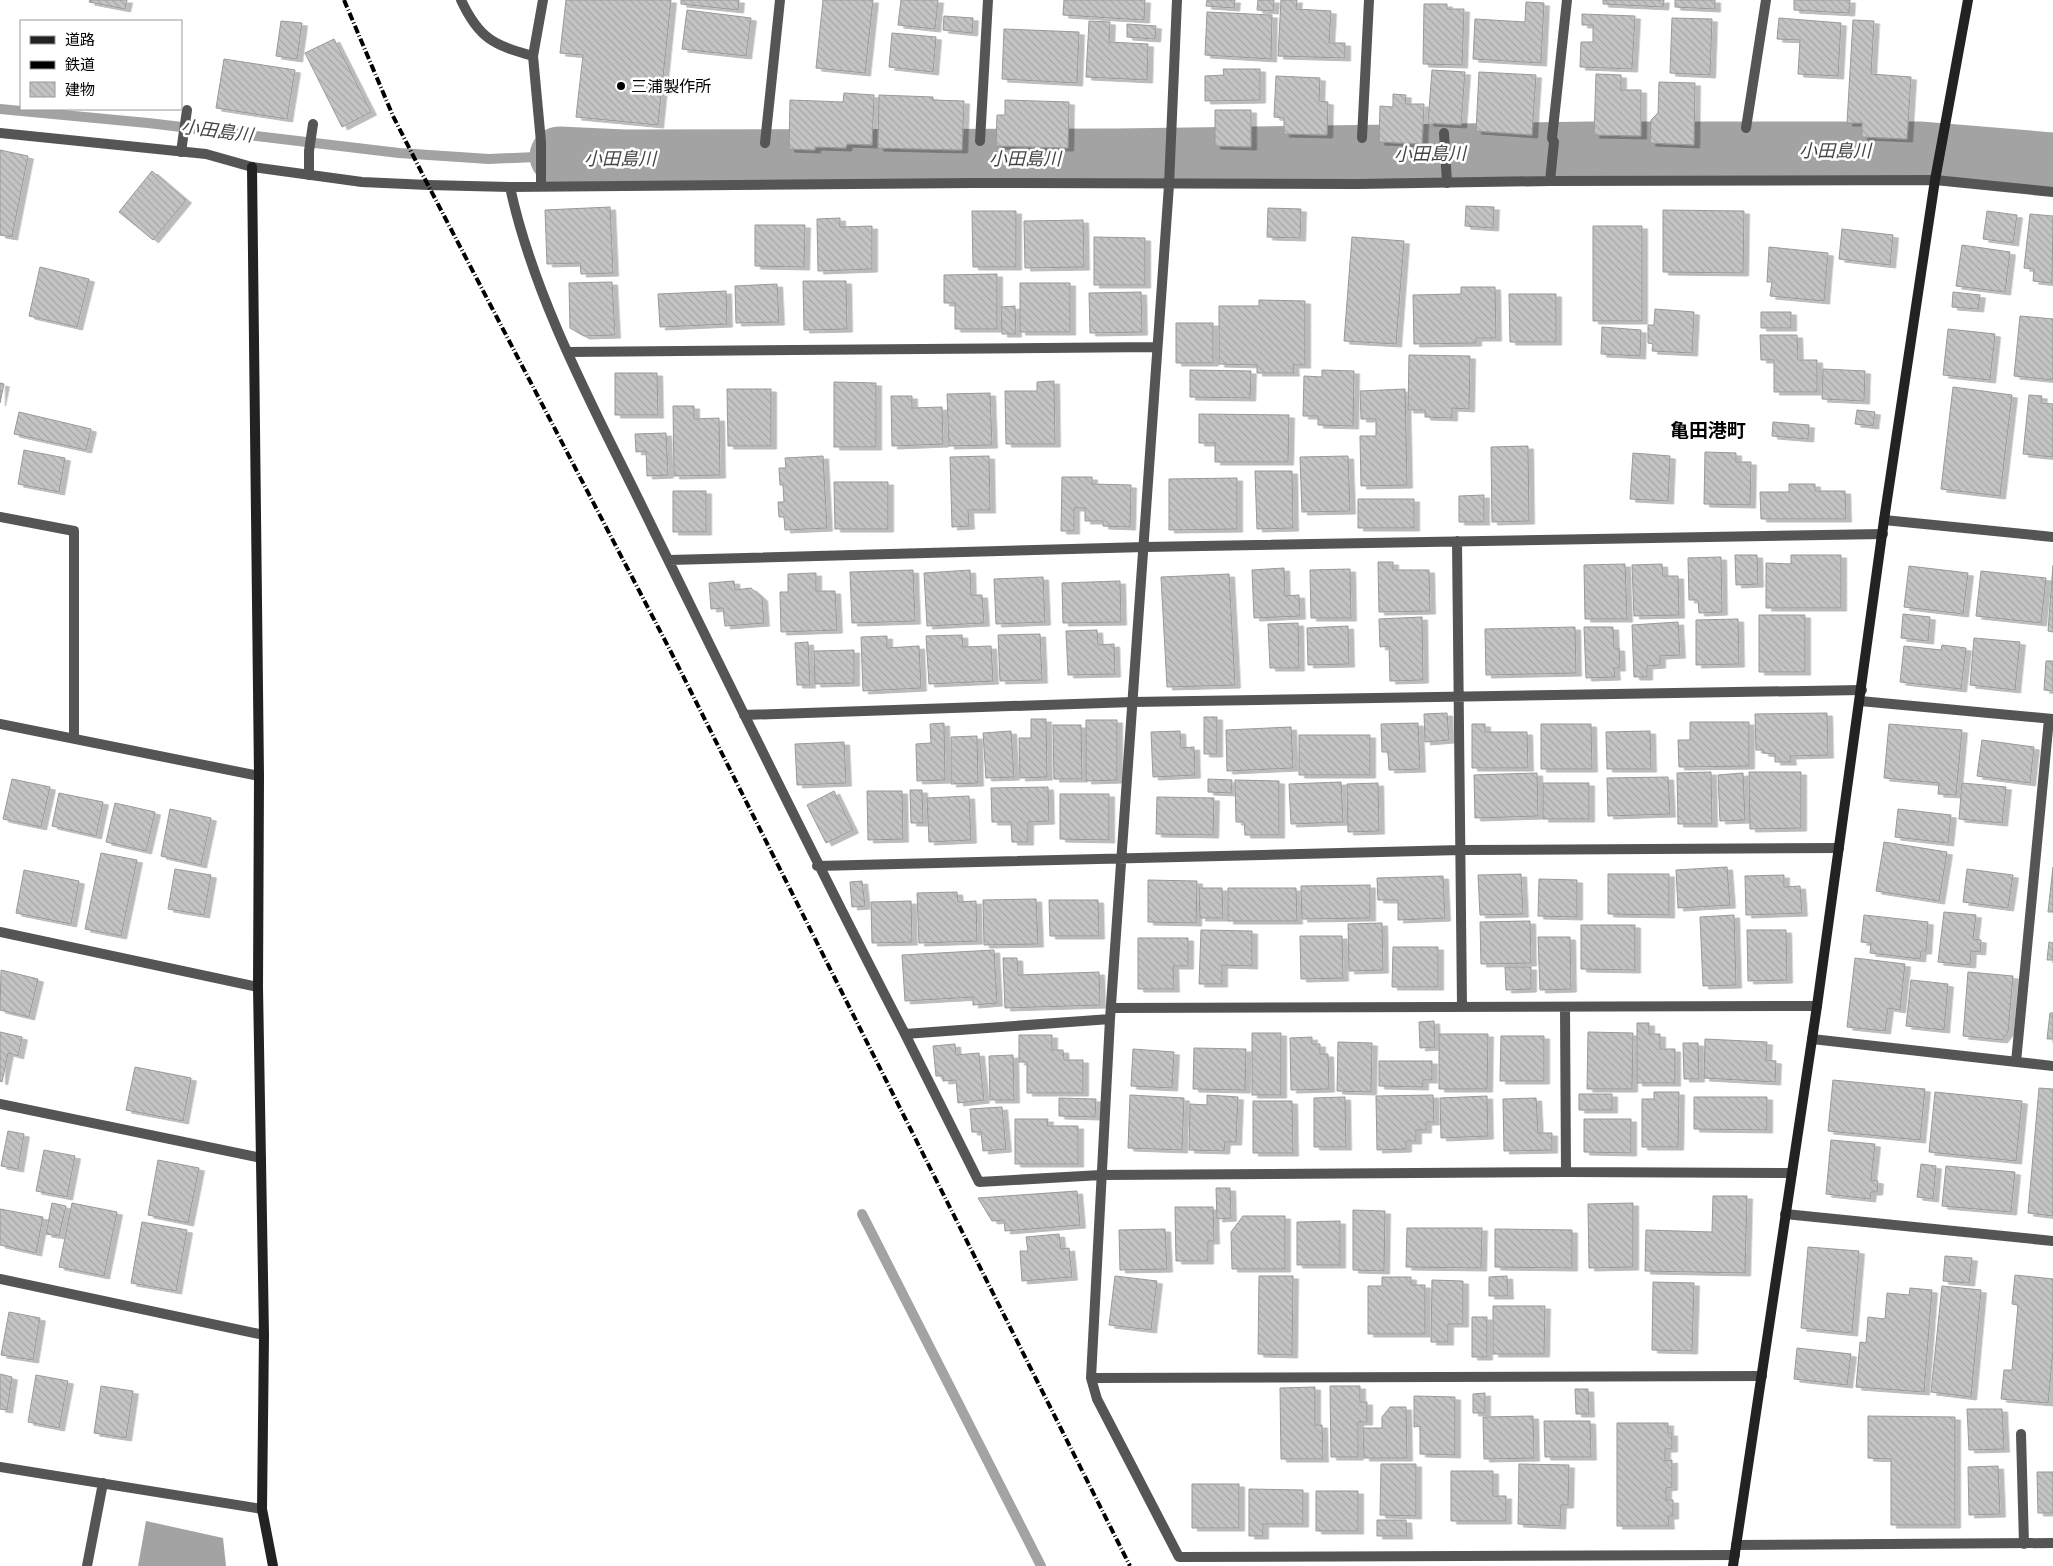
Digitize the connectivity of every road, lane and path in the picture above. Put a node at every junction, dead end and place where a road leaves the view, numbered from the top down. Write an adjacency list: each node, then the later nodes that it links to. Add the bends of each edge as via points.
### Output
1 (461, 0): 10 (street, via 477,27 490,41)
2 (543, 0): 10 (street)
3 (780, 0): 18 (street)
4 (988, 0): 17 (street)
5 (1177, 0): 25 (street)
6 (1369, 0): 16 (street)
7 (1567, 0): 23 (street)
8 (1766, 0): 13 (street)
9 (1968, 0): 22 (street)
10 (533, 56): 26 (street)
11 (187, 110): 19 (street)
12 (313, 124): 21 (street)
13 (1746, 128)
14 (0, 133): 19 (street)
15 (1444, 133): 24 (street)
16 (1362, 138)
17 (980, 141)
18 (765, 143)
19 (181, 152): 20 (street, via 206,154)
20 (252, 167): 21 (street); 45 (street)
21 (309, 174): 27 (street, via 362,182)
22 (1935, 180): 23 (street); 28 (street); 32 (street)
23 (1550, 181): 24 (street)
24 (1447, 183): 25 (street)
25 (1168, 185): 26 (street); 29 (street)
26 (541, 186): 27 (street)
27 (510, 187): 30 (street, via 519,226)
28 (2053, 192)
29 (1157, 347): 30 (street); 36 (street)
30 (568, 352): 37 (street)
31 (0, 518): 44 (street, via 74,531)
32 (1884, 520): 33 (street); 34 (street)
33 (1883, 534): 35 (street); 38 (street)
34 (2053, 537)
35 (1457, 540): 36 (street); 39 (street)
36 (1144, 547): 37 (street); 40 (street)
37 (669, 560): 41 (street)
38 (1861, 695): 39 (street); 42 (street); 46 (street)
39 (1459, 697): 40 (street); 47 (street)
40 (1133, 702): 41 (street); 48 (street)
41 (744, 715): 49 (street)
42 (2051, 719): 59 (street)
43 (0, 724): 44 (street)
44 (74, 739): 45 (street)
45 (259, 776): 51 (street)
46 (1839, 848): 47 (street); 53 (street)
47 (1461, 850): 48 (street); 52 (street)
48 (1122, 858): 49 (street); 55 (street)
49 (817, 866): 57 (street)
50 (0, 932): 51 (street)
51 (258, 987): 62 (street)
52 (1462, 1006): 54 (street); 55 (street)
53 (1817, 1006): 54 (street); 58 (street)
54 (1565, 1007): 63 (street)
55 (1112, 1008): 56 (street)
56 (1110, 1019): 57 (street); 65 (street)
57 (905, 1034): 65 (street, via 979,1182)
58 (1812, 1039): 59 (street); 64 (street)
59 (2016, 1062): 60 (street)
60 (2053, 1066)
61 (0, 1104): 62 (street)
62 (261, 1158): 69 (street)
63 (1566, 1172): 64 (street); 65 (street)
64 (1792, 1173): 66 (street)
65 (1101, 1175): 71 (street)
66 (1785, 1214): 67 (street); 70 (street)
67 (2053, 1241)
68 (0, 1279): 69 (street)
69 (264, 1335): 75 (street)
70 (1762, 1376): 71 (street); 78 (street)
71 (1091, 1378): 78 (street, via 1096,1399 1179,1557)
72 (2021, 1434): 77 (street)
73 (0, 1467): 74 (street)
74 (102, 1483): 75 (street); 79 (street)
75 (262, 1509): 80 (street)
76 (2053, 1543): 77 (street)
77 (2024, 1544): 78 (street)
78 (1736, 1550): 81 (street)
79 (87, 1566)
80 (274, 1566)
81 (1734, 1566)

